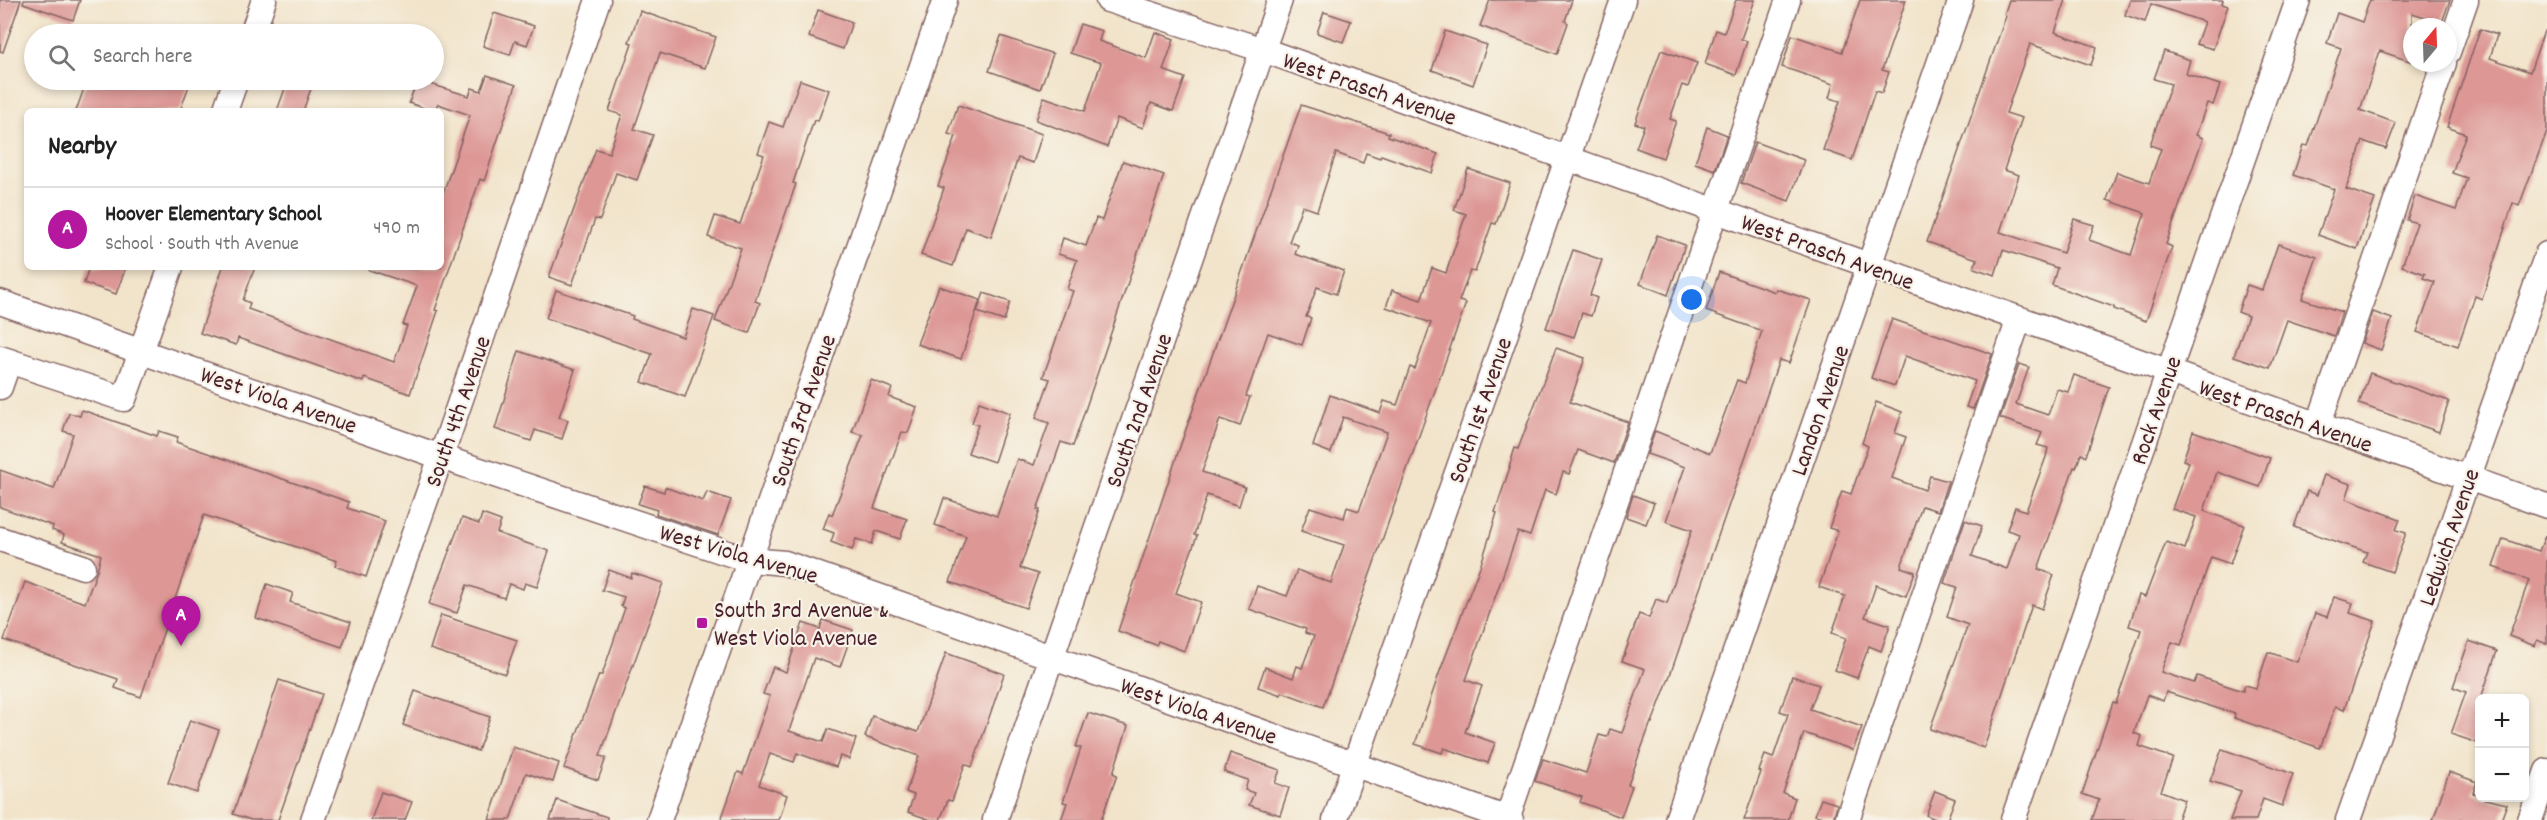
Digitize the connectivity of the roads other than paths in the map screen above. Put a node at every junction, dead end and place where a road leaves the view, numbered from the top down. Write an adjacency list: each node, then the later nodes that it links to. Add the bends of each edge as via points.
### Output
1 (264, 0): 11 (street)
2 (598, 0): 29 (street, South 4th Avenue)
3 (945, 0): 33 (street, South 3rd Avenue)
4 (1108, 0): 13 (street, West Prasch Avenue)
5 (1280, 0): 13 (street, South 2nd Avenue)
6 (1623, 0): 17 (street, South 1st Avenue)
7 (1788, 0): 18 (street)
8 (1960, 0): 20 (street, Landon Avenue)
9 (2298, 0): 26 (street, Rock Avenue)
10 (2466, 0): 12 (street)
11 (256, 24)
12 (2457, 26)
13 (1263, 50): 17 (street, West Prasch Avenue); 35 (street, South 2nd Avenue)
14 (2441, 72): 28 (street)
15 (232, 90): 16 (street)
16 (226, 108)
17 (1569, 158): 18 (street, West Prasch Avenue); 36 (street, South 1st Avenue)
18 (1715, 211): 20 (street, West Prasch Avenue); 38 (street)
19 (2547, 254): 30 (street, Ledwich Avenue)
20 (1869, 266): 23 (street, West Prasch Avenue); 43 (street, Landon Avenue)
21 (170, 270): 24 (street)
22 (0, 302): 24 (street, West Viola Avenue)
23 (2019, 320): 26 (street, West Prasch Avenue); 44 (street)
24 (142, 351): 25 (street, via 123,399); 29 (street, West Viola Avenue)
25 (4, 359): 27 (street)
26 (2168, 373): 28 (street, West Prasch Avenue); 45 (street, Rock Avenue)
27 (0, 387)
28 (2318, 426): 30 (street, West Prasch Avenue)
29 (441, 457): 33 (street, West Viola Avenue); 39 (street, South 4th Avenue)
30 (2468, 479): 31 (street, West Prasch Avenue); 46 (street, Ledwich Avenue)
31 (2547, 506)
32 (0, 539): 34 (street)
33 (749, 560): 35 (street, West Viola Avenue, via 785,563); 40 (street, South 3rd Avenue)
34 (83, 567)
35 (1051, 659): 36 (street, West Viola Avenue); 41 (street, South 2nd Avenue)
36 (1354, 764): 38 (street, West Viola Avenue); 42 (street, South 1st Avenue)
37 (2547, 771): 47 (street)
38 (1509, 819)
39 (313, 820)
40 (659, 820)
41 (995, 820)
42 (1335, 820)
43 (1677, 820)
44 (1846, 820)
45 (2013, 820)
46 (2348, 820)
47 (2530, 820)

